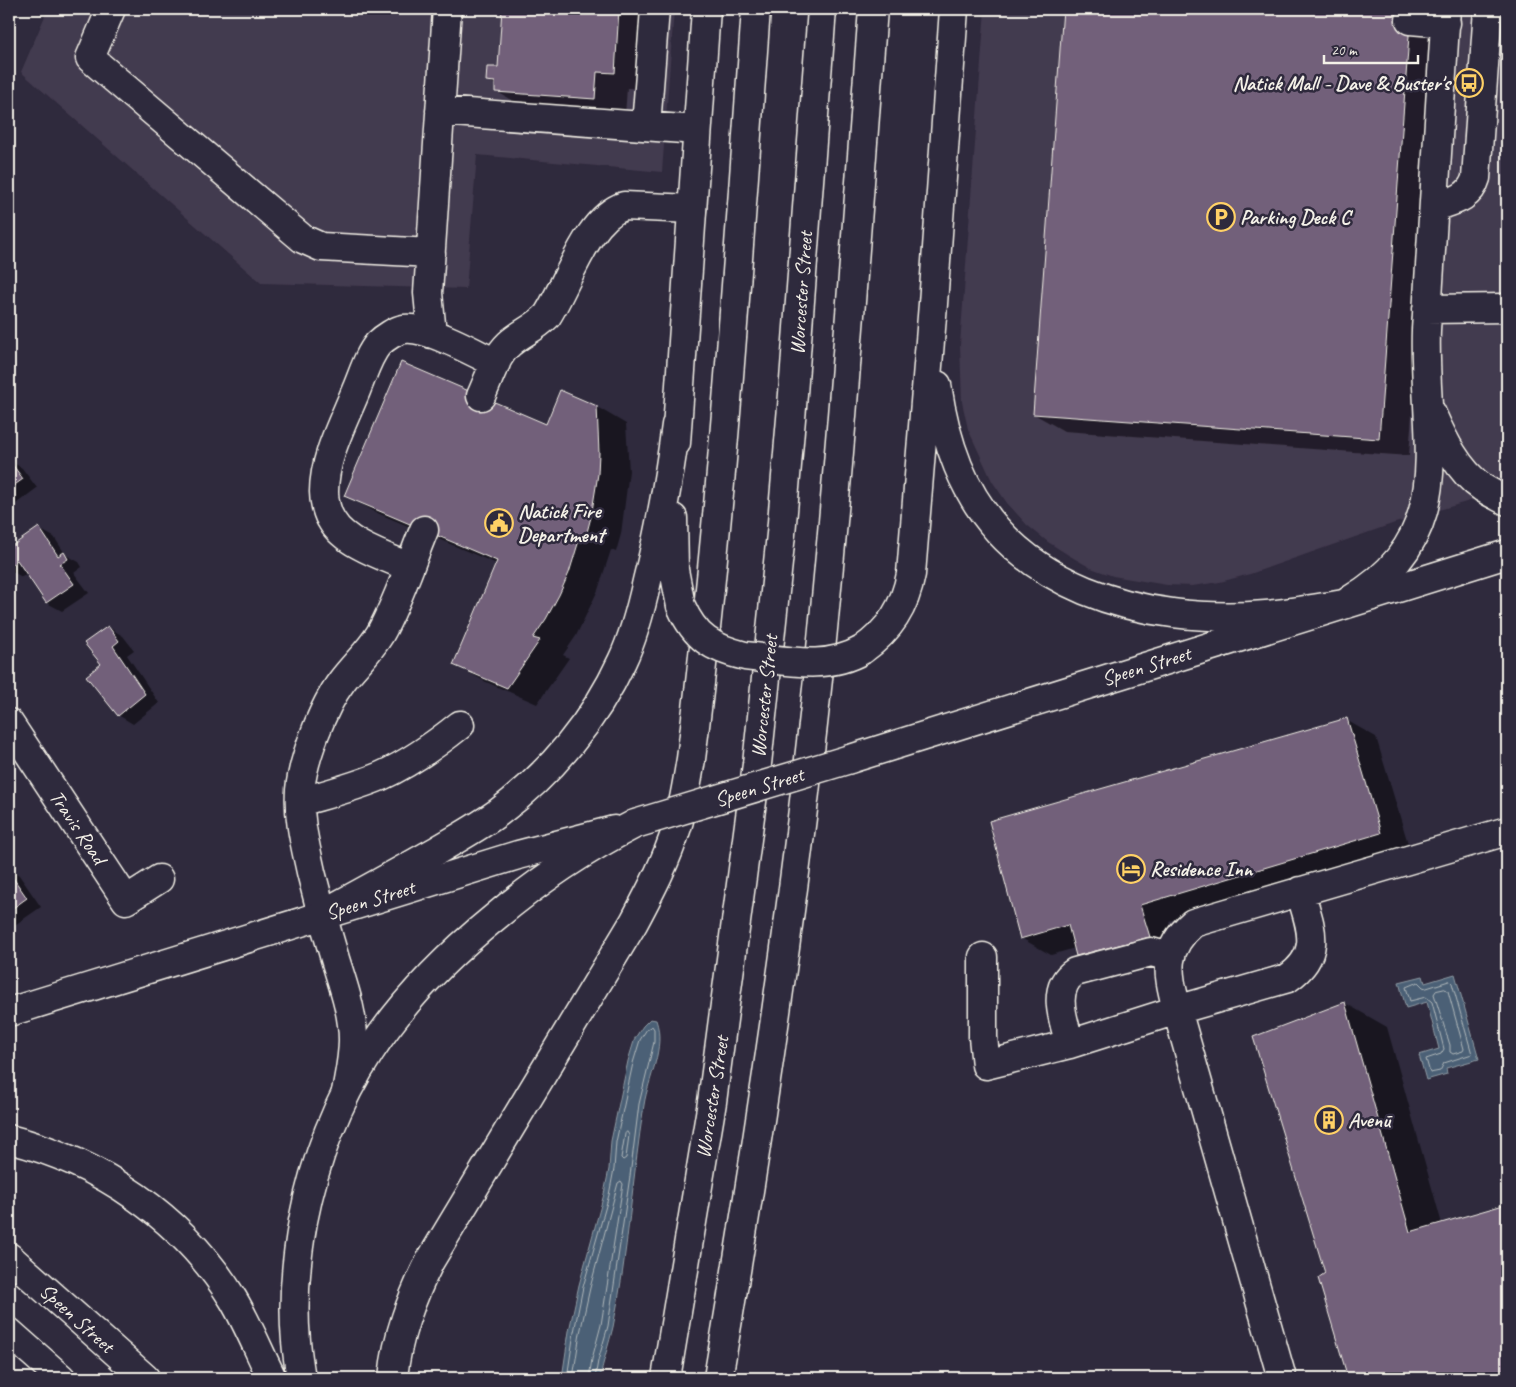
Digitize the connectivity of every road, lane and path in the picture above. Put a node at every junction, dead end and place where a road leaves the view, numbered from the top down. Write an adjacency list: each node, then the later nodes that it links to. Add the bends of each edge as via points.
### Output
1 (111, 9): 17 (main road, via 90,58 303,239 322,247)
2 (447, 9): 12 (main road)
3 (655, 9): 13 (main road)
4 (706, 9): 14 (main road)
5 (756, 9): 52 (main road, via 714,549 691,759 677,828 634,922 424,1273 398,1340)
6 (822, 9): 53 (main road, Worcester Street, via 788,456 757,764 712,1102)
7 (873, 9): 54 (main road, via 842,431 818,682 787,938)
8 (954, 9): 18 (main road)
9 (1488, 9): 15 (main road, via 1476,178 1471,191 1464,196)
10 (1446, 16): 11 (main road); 15 (main road)
11 (1410, 20)
12 (440, 111): 13 (main road); 17 (main road)
13 (646, 126): 14 (main road)
14 (697, 130): 16 (main road)
15 (1434, 207): 20 (main road)
16 (692, 208): 22 (main road, via 624,206 614,209 596,227 547,316 507,346); 25 (main road)
17 (431, 253): 21 (main road, via 428,293)
18 (933, 304): 25 (main road, bridge, via 908,589 890,625 872,643 845,659 822,663 745,656 715,646 698,634 681,606 676,580 673,542); 30 (main road, via 940,406 958,467 987,516 1012,544 1041,568 1072,586 1105,598 1169,612 1265,615)
19 (1507, 308): 20 (main road)
20 (1427, 309): 24 (main road, via 1425,364)
21 (432, 334): 22 (main road); 29 (main road, via 404,329 379,344 369,360 329,461 324,493 332,522 344,535)
22 (496, 363): 23 (main road)
23 (481, 396)
24 (1428, 404): 26 (main road, via 1465,471 1483,488); 30 (main road, via 1429,476 1425,507 1418,528 1408,548 1392,568)
25 (676, 425): 38 (main road, via 657,540 638,618 624,659 588,720 557,759 498,812 410,866)
26 (1507, 501)
27 (424, 530): 29 (main road)
28 (1507, 554): 30 (main road, Speen Street)
29 (409, 567): 33 (main road, via 380,633 338,687 324,712 302,774)
30 (1344, 604): 34 (main road, Speen Street, bridge)
31 (9, 723): 36 (main road, Travis Road, via 126,900)
32 (460, 725): 33 (main road, via 424,752 381,776)
33 (300, 802): 38 (main road, via 303,838)
34 (635, 824): 38 (main road, Speen Street, via 518,855); 44 (main road, via 595,844 542,880 449,956 398,1010)
35 (1507, 831): 37 (main road)
36 (159, 879)
37 (1300, 891): 40 (main road, via 1193,923 1183,931); 41 (main road, via 1312,939 1311,950 1298,972 1288,978)
38 (322, 914): 42 (main road, Speen Street); 44 (main road, via 351,1021 353,1039)
39 (983, 957): 43 (main road, via 986,1065)
40 (1170, 958): 41 (main road, via 1168,974); 43 (main road, via 1151,952 1069,976 1060,1004)
41 (1176, 1010): 43 (main road); 55 (main road)
42 (9, 1012)
43 (1070, 1044)
44 (345, 1094): 51 (main road, via 314,1172 296,1258 294,1300)
45 (9, 1139): 50 (main road, via 51,1151 91,1170 146,1203 173,1226 207,1262 226,1289)
46 (9, 1257): 49 (main road, Speen Street)
47 (9, 1332): 48 (main road)
48 (61, 1378)
49 (145, 1378)
50 (272, 1378)
51 (301, 1378)
52 (393, 1378)
53 (666, 1378)
54 (718, 1378)
55 (1282, 1378)

